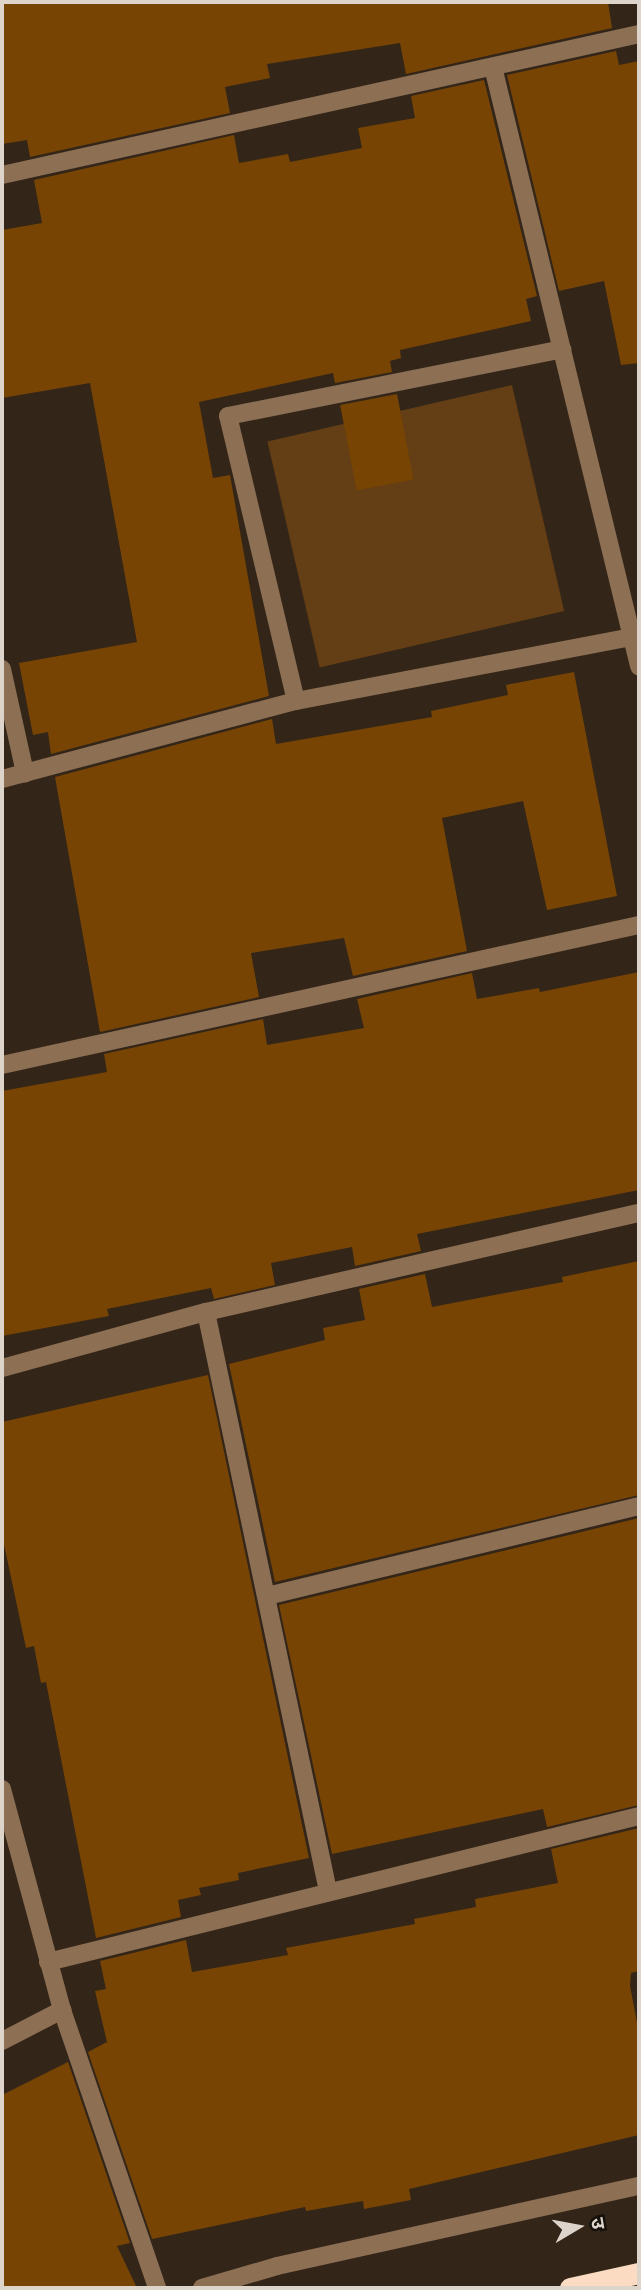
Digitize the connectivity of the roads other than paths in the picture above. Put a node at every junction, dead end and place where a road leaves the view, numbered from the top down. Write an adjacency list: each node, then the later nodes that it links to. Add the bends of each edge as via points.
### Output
1 (639, 34): 2 (street)
2 (493, 67): 3 (street); 4 (street)
3 (2, 175)
4 (562, 349): 5 (street); 8 (street, via 228,416)
5 (633, 638): 6 (street); 8 (street)
6 (639, 666)
7 (2, 669): 9 (street)
8 (296, 701): 9 (street)
9 (25, 773): 10 (street)
10 (2, 779)
11 (639, 925): 12 (street)
12 (2, 1065)
13 (639, 1213): 14 (street)
14 (206, 1312): 15 (street); 17 (street)
15 (2, 1368)
16 (639, 1506): 17 (street)
17 (267, 1596): 20 (street)
18 (2, 1789): 21 (street)
19 (639, 1816): 20 (street)
20 (328, 1891): 21 (street)
21 (48, 1962): 22 (street)
22 (62, 2010): 23 (street); 26 (street)
23 (2, 2041)
24 (639, 2186): 27 (street, via 277,2266)
25 (639, 2273): 28 (highway)
26 (157, 2288)
27 (202, 2288)
28 (570, 2288)

